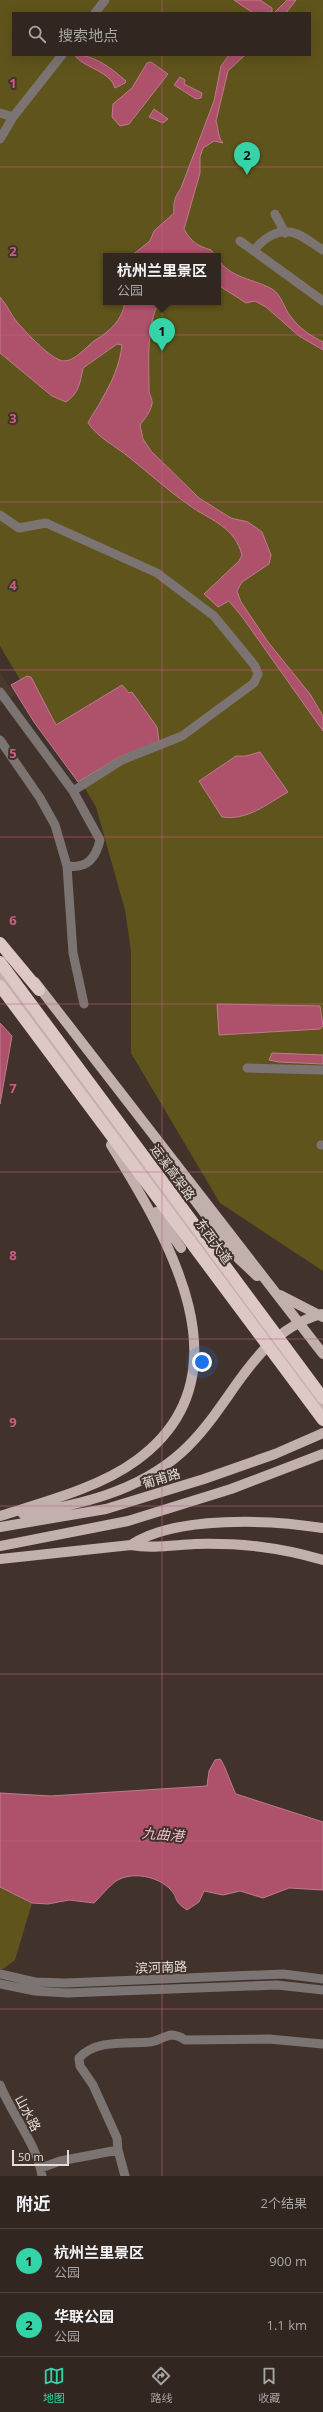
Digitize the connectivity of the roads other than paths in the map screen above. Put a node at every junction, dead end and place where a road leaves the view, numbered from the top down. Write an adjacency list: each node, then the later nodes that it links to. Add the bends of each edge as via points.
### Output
1 (105, 0): 2 (street)
2 (96, 12)
3 (61, 56): 5 (street)
4 (0, 113): 5 (street)
5 (13, 117): 6 (street)
6 (0, 139)
7 (275, 214): 8 (street)
8 (285, 233): 10 (street, via 293,232); 11 (street, via 262,239)
9 (240, 241): 11 (street)
10 (323, 250)
11 (254, 251): 12 (street)
12 (323, 300)
13 (0, 515): 16 (street, via 19,528 46,523 158,572 214,616 256,666 258,674 254,683 182,736 122,760)
14 (0, 692): 16 (street)
15 (0, 740): 17 (street, via 40,798 55,825)
16 (73, 790): 17 (street, via 100,840 96,855 92,859 74,867)
17 (67, 866): 25 (street, via 73,953)
18 (0, 936): 33 (main road)
19 (0, 943): 23 (highway)
20 (0, 962): 34 (highway, 运溪高架路)
21 (0, 973): 35 (main road, 东西大道)
22 (0, 986): 36 (highway)
23 (39, 990): 32 (main road, via 238,1258 282,1297)
24 (0, 992): 26 (highway)
25 (84, 1004)
26 (14, 1011): 29 (main road)
27 (247, 1068): 28 (street)
28 (323, 1070)
29 (111, 1145): 30 (main road); 39 (main road, via 160,1230 185,1296 195,1348 190,1389 168,1432 135,1461 72,1494)
30 (181, 1248)
31 (323, 1313): 39 (main road, via 294,1325 270,1342 193,1441 142,1481 110,1494 43,1511)
32 (323, 1317)
33 (323, 1354)
34 (323, 1398)
35 (323, 1408)
36 (323, 1420)
37 (323, 1433): 40 (main road, 葡甫路, via 275,1454 204,1479 113,1506)
38 (323, 1454): 43 (main road, via 231,1489 128,1521)
39 (0, 1517)
40 (0, 1527)
41 (323, 1528): 42 (main road, via 266,1521 204,1524 157,1533 140,1538)
42 (131, 1545): 44 (main road); 45 (main road, via 261,1546 288,1550)
43 (0, 1546)
44 (0, 1559)
45 (323, 1560)
46 (0, 1974): 47 (street, 滨河南路, via 35,1982 66,1983 284,1974)
47 (323, 1979)
48 (0, 1984): 49 (street, via 44,1992 67,1993 277,1985)
49 (323, 1990)
50 (323, 2044): 52 (street, via 269,2039 185,2040 180,2036 171,2035 152,2042 92,2049 79,2058 80,2066 93,2085 108,2118 117,2138)
51 (0, 2085): 53 (street, 山水路)
52 (118, 2150): 53 (street, via 60,2161); 54 (street)
53 (42, 2172)
54 (125, 2176)

